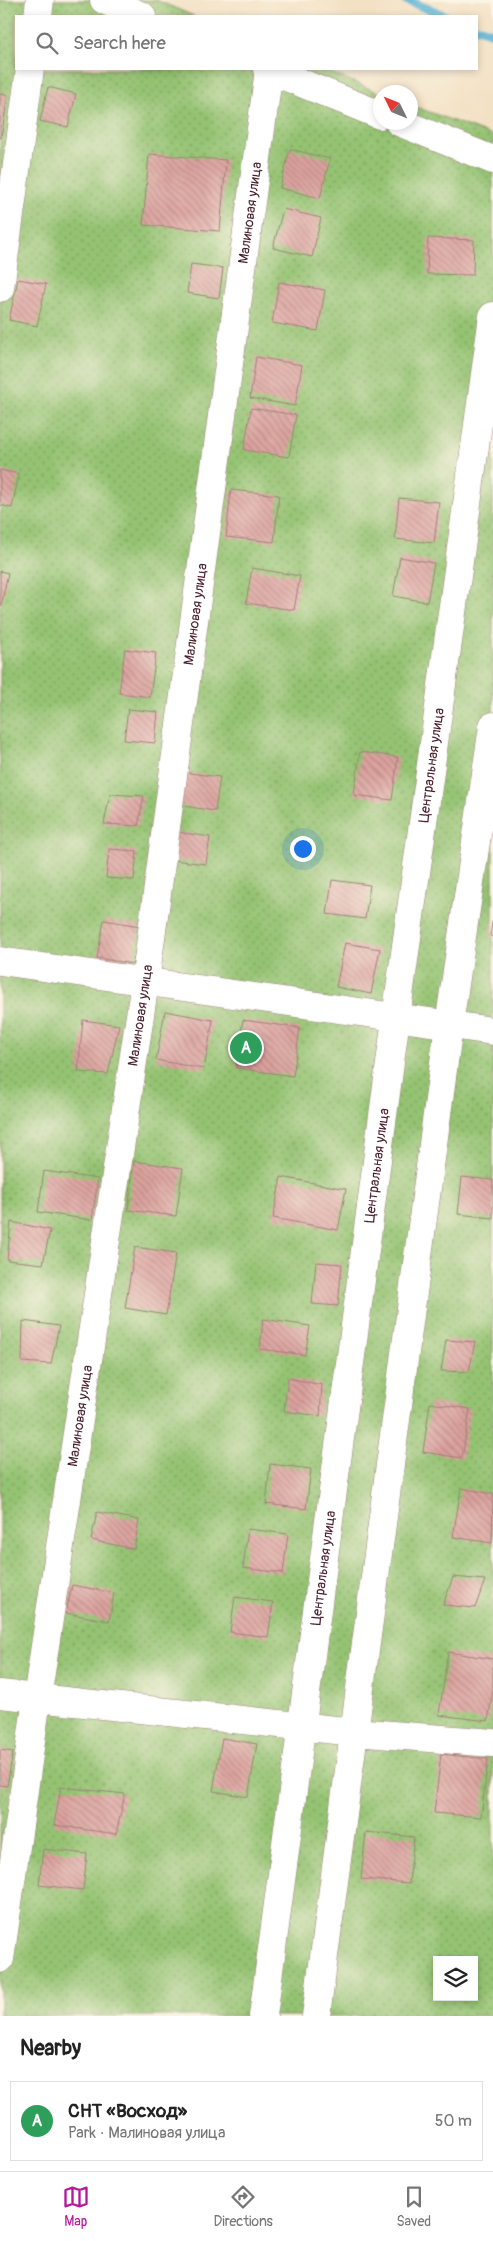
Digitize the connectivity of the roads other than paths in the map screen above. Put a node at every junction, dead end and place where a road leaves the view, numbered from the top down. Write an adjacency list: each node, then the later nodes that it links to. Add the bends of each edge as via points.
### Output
1 (40, 0): 3 (street)
2 (104, 0): 4 (street)
3 (38, 15)
4 (140, 15)
5 (30, 70): 11 (street)
6 (268, 70): 15 (street, Малиновая улица)
7 (270, 70): 8 (street)
8 (373, 112)
9 (418, 129): 10 (street)
10 (493, 160)
11 (0, 288)
12 (493, 316): 16 (street, Центральная улица)
13 (493, 726): 17 (street)
14 (0, 961): 15 (street)
15 (145, 982): 16 (street); 20 (street, Малиновая улица)
16 (396, 1018): 17 (street); 21 (street, Центральная улица)
17 (449, 1025): 18 (street); 22 (street)
18 (493, 1031)
19 (0, 1694): 20 (street)
20 (37, 1699): 21 (street); 24 (street, Малиновая улица)
21 (303, 1726): 22 (street); 25 (street, Центральная улица)
22 (354, 1732): 23 (street); 26 (street)
23 (493, 1743)
24 (0, 1960)
25 (263, 2016)
26 (316, 2016)

